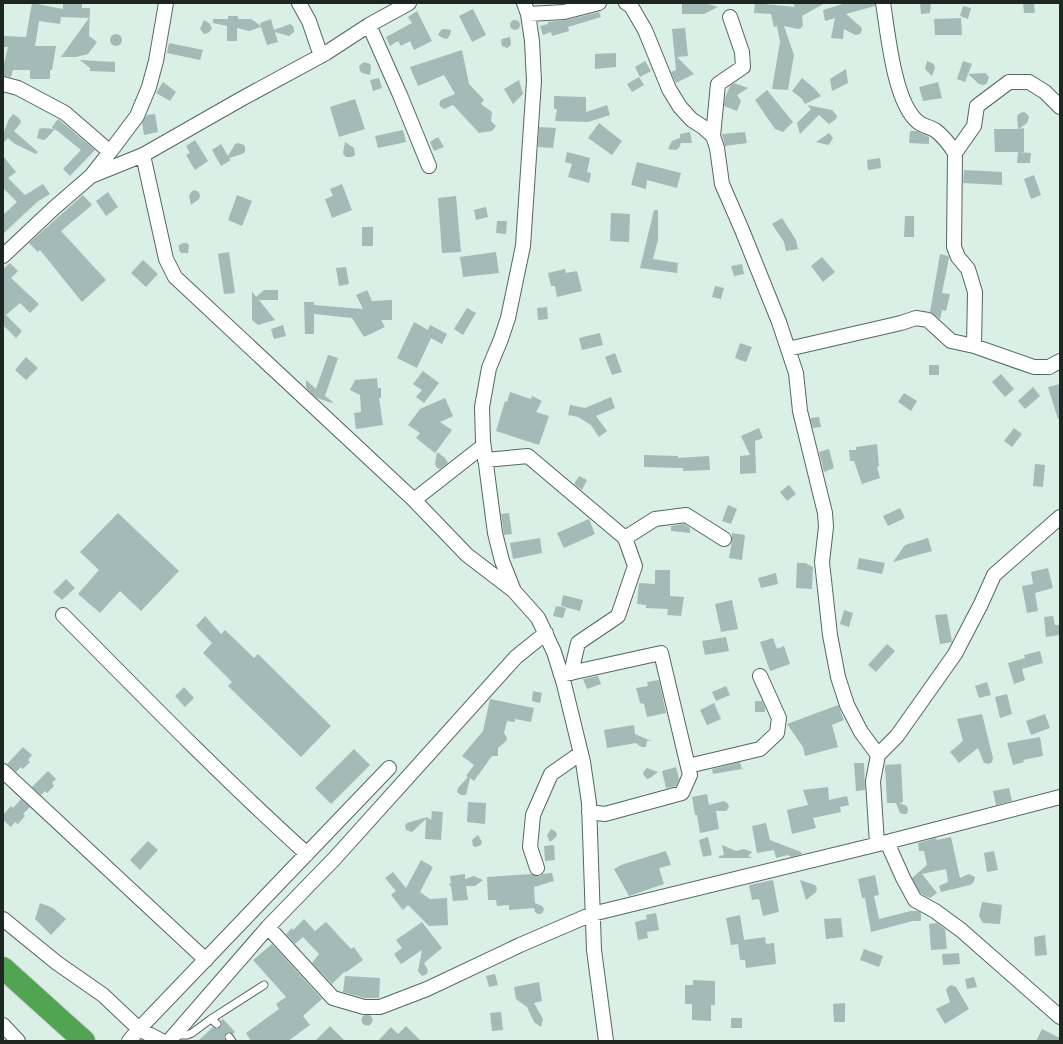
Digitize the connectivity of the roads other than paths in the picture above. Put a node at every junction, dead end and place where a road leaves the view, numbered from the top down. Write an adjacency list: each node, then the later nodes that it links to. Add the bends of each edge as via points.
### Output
1 (166, 3): 14 (street, via 149,87 137,116)
2 (299, 3): 10 (street, via 309,21)
3 (409, 3): 9 (street)
4 (599, 3): 7 (street, via 564,12)
5 (626, 3): 13 (street, via 631,6 645,30 669,89 680,107)
6 (883, 3): 15 (street, via 895,74 905,106 918,122 936,131)
7 (526, 9): 23 (street, via 532,41 534,81 523,246 508,318 490,368 482,407)
8 (730, 17): 13 (street, via 742,52 743,67 718,84)
9 (369, 25): 10 (street); 17 (street)
10 (321, 56): 16 (street)
11 (3, 84): 14 (street, via 18,88 65,113)
12 (1060, 107): 15 (street, via 1045,92 1029,82 1009,82 977,106 974,126)
13 (713, 136): 21 (street, via 722,184)
14 (110, 152): 18 (street)
15 (955, 153): 20 (street, via 954,247 968,269 975,292)
16 (143, 155): 18 (street); 24 (street, via 166,259 175,277)
17 (429, 166)
18 (91, 176): 19 (street)
19 (3, 256)
20 (974, 346): 21 (street, via 951,341 928,320 916,318); 22 (street, via 1034,367 1049,366)
21 (788, 349): 34 (street, via 796,373 800,411 825,513 822,562 830,635 838,678 847,705)
22 (1060, 361)
23 (484, 453): 24 (street); 26 (street, via 528,456); 28 (street, via 495,533 502,561)
24 (414, 500): 28 (street, via 467,555)
25 (1060, 517): 34 (street, via 994,575 982,604 955,654 897,736)
26 (625, 538): 27 (street, via 655,519 686,515); 31 (street, via 635,566 618,616 578,643)
27 (724, 539)
28 (514, 591): 30 (street, via 538,618)
29 (63, 615): 41 (street, via 188,741)
30 (546, 632): 31 (street); 45 (street, via 516,657 341,852)
31 (566, 674): 33 (street); 35 (street, via 661,653)
32 (760, 676): 35 (street, via 779,718 777,733 760,749)
33 (580, 753): 39 (street); 42 (street, via 551,774 533,815 530,847)
34 (878, 755): 40 (street, via 874,781)
35 (688, 766): 39 (street, via 690,775 682,793 605,814)
36 (389, 768): 41 (street)
37 (3, 771): 46 (street)
38 (1060, 797): 40 (street)
39 (589, 812): 43 (street)
40 (882, 843): 43 (street); 49 (street, via 915,900 961,930)
41 (307, 854): 46 (street)
42 (537, 868)
43 (592, 914): 45 (street, via 427,989 380,1007 364,1007 333,998); 58 (street)
44 (3, 919): 53 (street, via 57,963 102,995)
45 (268, 927): 54 (street)
46 (206, 960): 53 (street)
47 (3, 968): 56 (highway)
48 (264, 985): 50 (lane)
49 (1060, 1017)
50 (211, 1019): 51 (lane); 54 (lane, via 187,1035)
51 (217, 1024)
52 (3, 1025): 55 (street)
53 (139, 1029): 54 (street); 57 (street)
54 (168, 1039)
55 (18, 1041)
56 (84, 1041)
57 (129, 1041)
58 (606, 1041)

